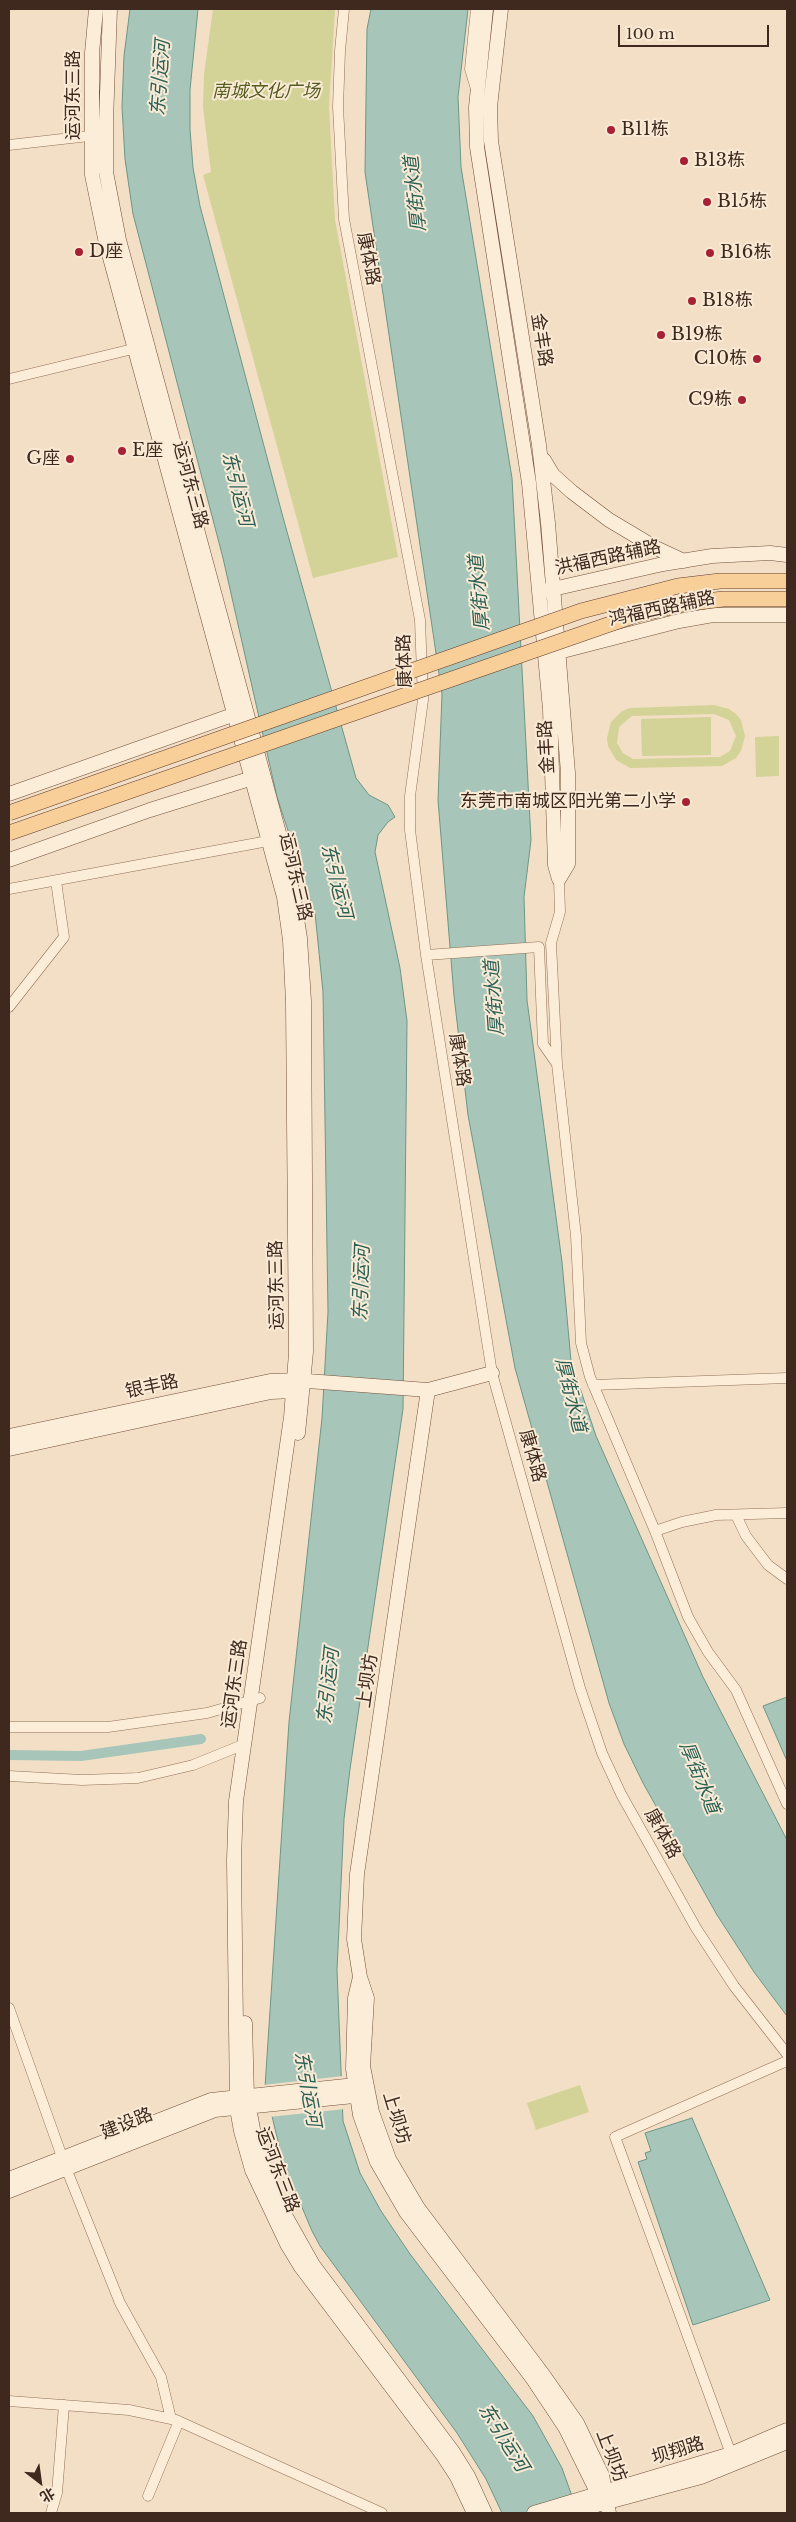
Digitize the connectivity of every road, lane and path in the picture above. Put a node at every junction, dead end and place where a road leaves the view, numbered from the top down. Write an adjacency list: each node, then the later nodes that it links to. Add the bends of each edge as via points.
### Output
1 (96, 9): 9 (street, 运河东三路, via 92,53)
2 (110, 9): 8 (street, 运河东三路)
3 (344, 9): 32 (street, 康体路, via 338,106 344,218 420,620 421,717 409,813)
4 (476, 9): 7 (street, via 470,69)
5 (486, 9): 7 (street, 金丰路)
6 (501, 9): 13 (street, 金丰路, via 490,107 491,141)
7 (477, 93): 17 (street, 金丰路, via 481,181)
8 (106, 134): 9 (street); 11 (street, 运河东三路, via 106,172)
9 (92, 136): 10 (street); 11 (street, 运河东三路, via 92,175 106,243)
10 (9, 145)
11 (140, 348): 12 (street); 21 (street, 运河东三路)
12 (9, 379)
13 (539, 445): 15 (street, via 549,469 572,492 609,520); 17 (street, 金丰路)
14 (787, 555): 15 (street, via 712,556)
15 (684, 561): 17 (street, 洪福西路辅路)
16 (787, 581): 22 (main road, bridge, via 720,581 678,586 631,597 581,611)
17 (547, 590): 20 (street, 金丰路)
18 (787, 599): 26 (main road, bridge, via 723,599 636,615)
19 (787, 615): 20 (street, 鸿福西路辅路, via 713,615)
20 (552, 654): 29 (street, 金丰路, via 554,865)
21 (240, 712): 22 (street, 运河东三路); 23 (street, 运河东三路); 24 (street)
22 (251, 729): 23 (street, 运河东三路); 25 (main road, bridge)
23 (258, 777): 27 (street, 运河东三路); 28 (street, via 150,810); 37 (street, 运河东三路, via 293,894 304,1001 306,1336)
24 (9, 794)
25 (9, 813)
26 (9, 833)
27 (268, 841): 30 (street); 37 (street, 运河东三路, via 284,897 290,940)
28 (9, 860)
29 (559, 879): 34 (street, via 560,912 551,943)
30 (56, 881): 31 (street); 33 (street, via 64,937)
31 (9, 889)
32 (426, 955): 34 (street, via 539,947 543,1044); 35 (street, 康体路)
33 (9, 1007)
34 (557, 1064): 38 (street, via 576,1236 581,1343)
35 (492, 1373): 39 (street); 52 (street, 康体路, via 582,1696 602,1753 621,1794 696,1928 734,1986)
36 (787, 1378): 38 (street)
37 (297, 1385): 39 (street); 40 (street, 银丰路, via 270,1381); 41 (street, 银丰路); 46 (street, 运河东三路)
38 (593, 1385): 44 (street)
39 (428, 1390): 54 (street, 上坝坊, via 357,1874 354,1939 360,1977 355,1998 353,2069)
40 (9, 1436)
41 (9, 1448)
42 (787, 1513): 43 (street)
43 (736, 1515): 44 (street, via 716,1515); 45 (street, via 746,1536 768,1565)
44 (655, 1531): 50 (street, via 688,1617 708,1652 736,1690)
45 (787, 1579)
46 (256, 1699): 47 (street, via 207,1713 108,1727); 48 (street, 运河东三路); 55 (street, 运河东三路, via 243,1850)
47 (9, 1727)
48 (245, 1744): 49 (street, via 193,1765 138,1778 82,1780); 55 (street, 运河东三路, via 236,1801 235,1850)
49 (9, 1776)
50 (787, 1804)
51 (9, 2008): 56 (street)
52 (787, 2054)
53 (787, 2061): 64 (street, via 615,2137)
54 (356, 2090): 55 (street, 建设路); 66 (street, 上坝坊, via 366,2135 391,2188 565,2426)
55 (249, 2102): 56 (street, 建设路, via 211,2100 195,2105); 70 (street, 运河东三路, via 241,2131 252,2170 287,2244 442,2454); 71 (street, 运河东三路, via 264,2168 299,2242 453,2452)
56 (64, 2163): 57 (street, 建设路); 58 (street, 建设路); 61 (street, via 120,2303 161,2377)
57 (9, 2179)
58 (9, 2191)
59 (9, 2401): 60 (street)
60 (64, 2405): 61 (street, via 129,2410); 68 (street, via 57,2493)
61 (175, 2420): 65 (street); 69 (street)
62 (787, 2430): 64 (street, 坝翔路)
63 (787, 2442): 66 (street, 坝翔路, via 700,2477)
64 (731, 2454): 66 (street, 坝翔路)
65 (148, 2496)
66 (605, 2501): 67 (street, 坝翔路)
67 (574, 2508): 72 (street, 坝翔路)
68 (51, 2513)
69 (382, 2513)
70 (474, 2513)
71 (485, 2513)
72 (534, 2513)

